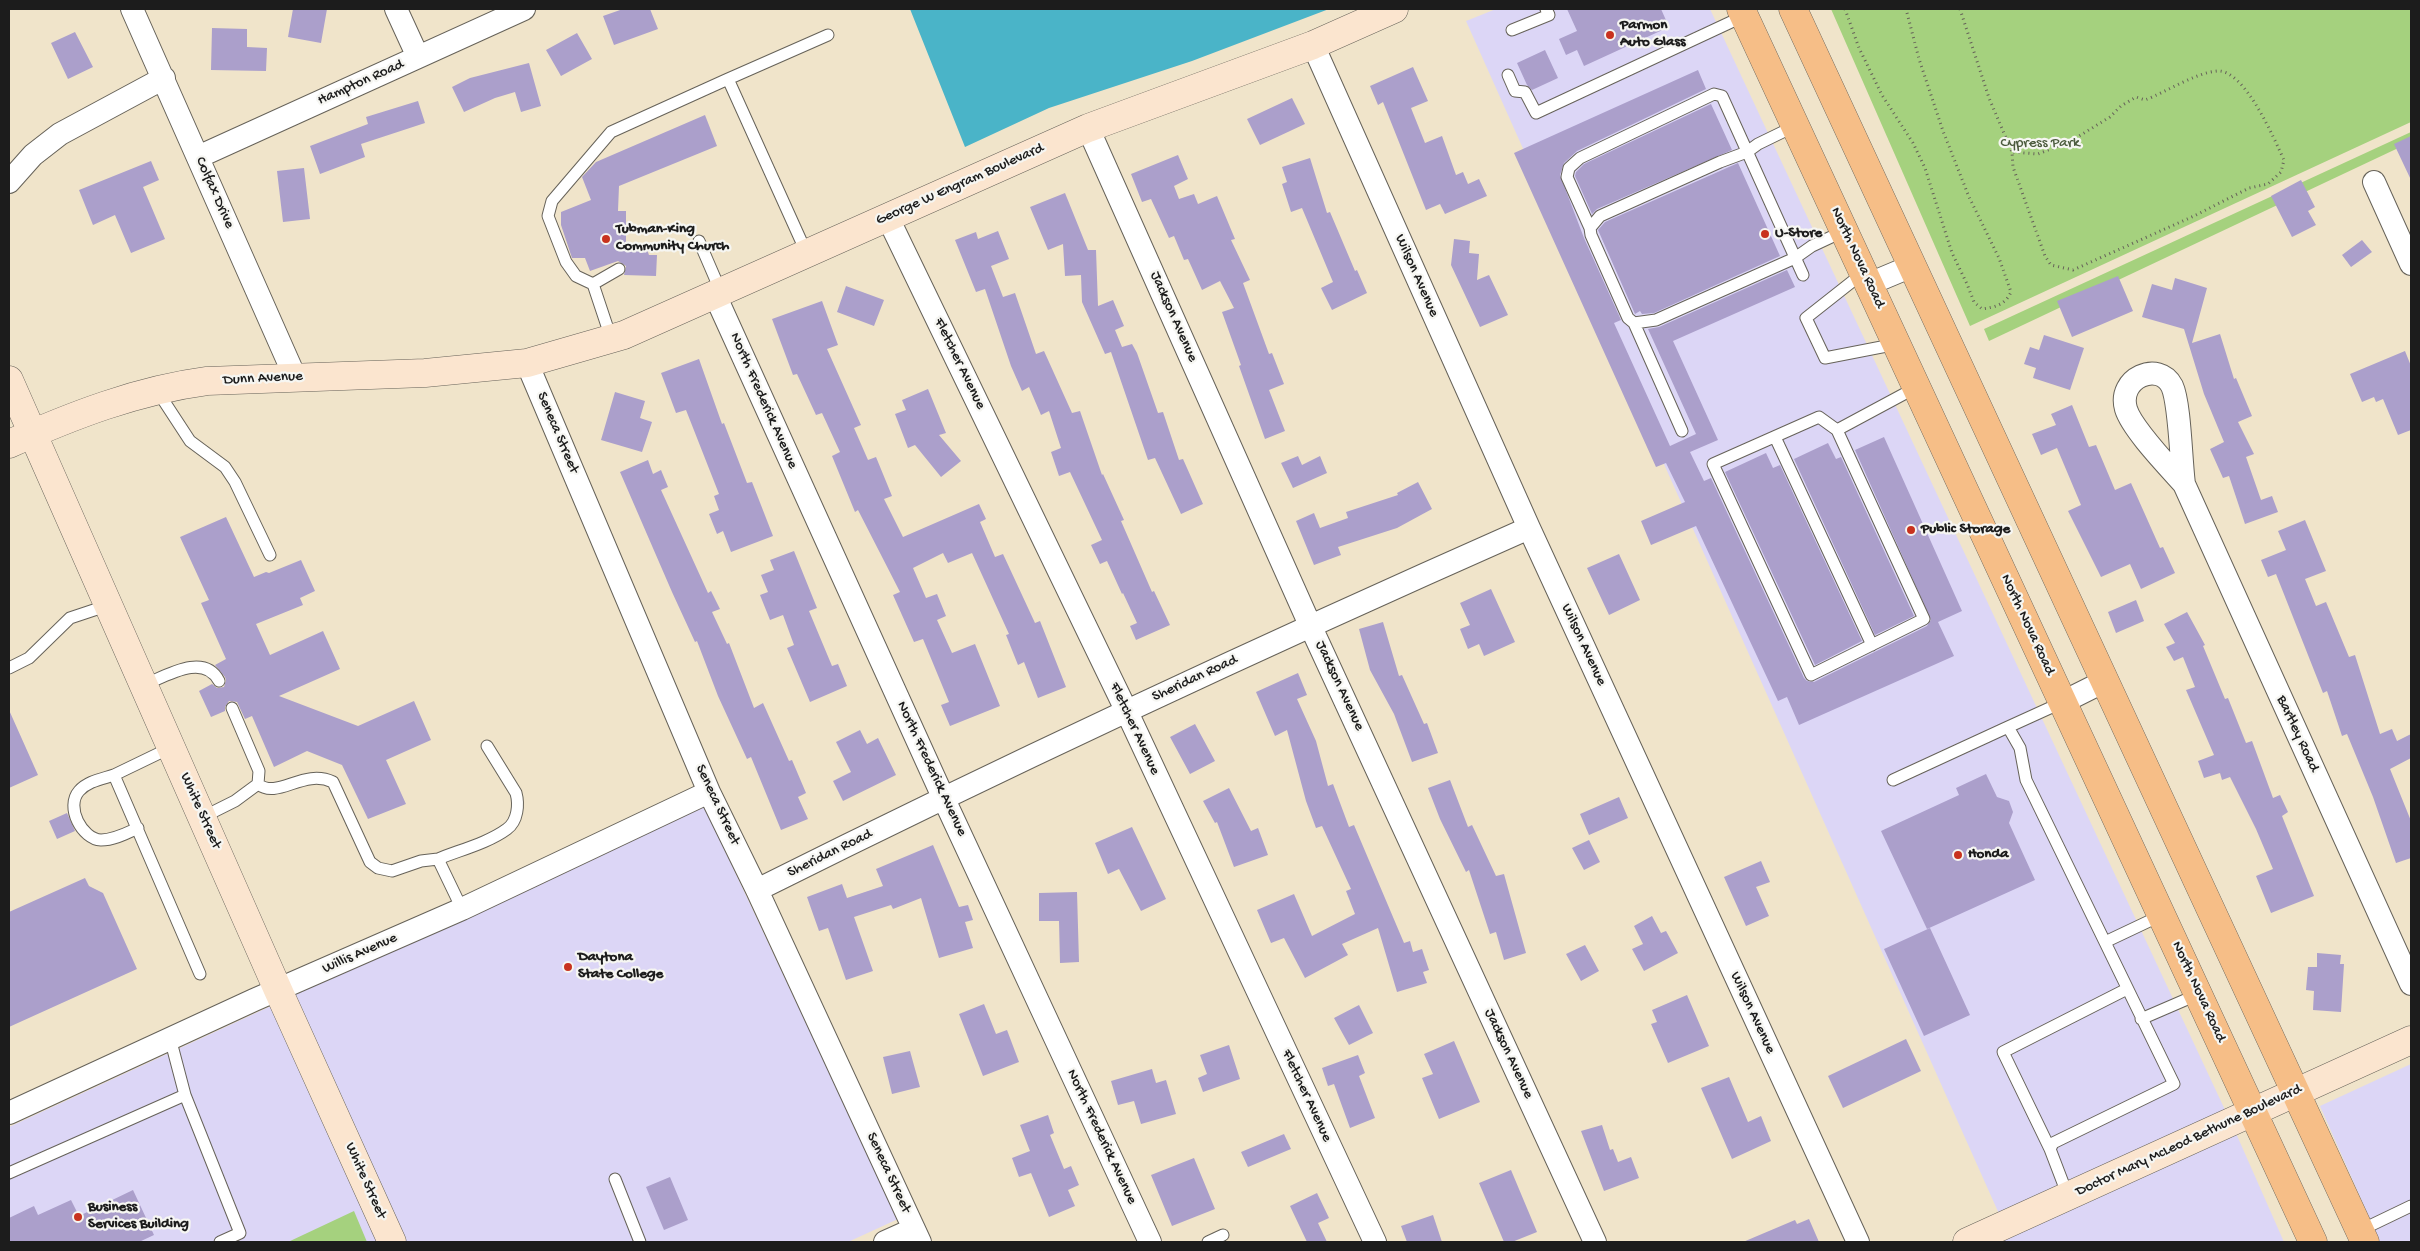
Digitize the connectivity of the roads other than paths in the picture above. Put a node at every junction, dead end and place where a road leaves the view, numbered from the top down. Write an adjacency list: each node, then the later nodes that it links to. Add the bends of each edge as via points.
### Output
1 (132, 9): 14 (street, Colfax Drive)
2 (396, 9): 12 (street)
3 (524, 9): 12 (street, Hampton Road)
4 (1394, 9): 8 (main road, George W Engram Boulevard)
5 (1546, 9): 9 (lane, via 1549,15)
6 (1793, 9): 29 (main road)
7 (1743, 13): 13 (lane, via 1536,113 1525,92 1515,91); 16 (main road, North Nova Road)
8 (1364, 15): 11 (main road, George W Engram Boulevard)
9 (1512, 30)
10 (828, 35): 15 (lane)
11 (1313, 45): 17 (main road, George W Engram Boulevard); 48 (street, Wilson Avenue)
12 (418, 57): 19 (street, Hampton Road)
13 (1508, 75)
14 (164, 78): 19 (street, Colfax Drive); 20 (street, via 60,134 33,155)
15 (728, 79): 26 (lane); 33 (lane, via 611,132 552,201 548,216 566,262 576,276)
16 (1795, 126): 18 (lane); 24 (main road, North Nova Road)
17 (1088, 128): 22 (main road, George W Engram Boulevard); 51 (street, Jackson Avenue)
18 (1747, 152): 23 (lane, via 1600,216); 23 (lane, via 1722,96 1714,94 1580,158 1569,168 1567,177); 27 (lane)
19 (198, 157): 39 (street, Colfax Drive)
20 (9, 182)
21 (2374, 182): 28 (street)
22 (888, 218): 26 (main road, George W Engram Boulevard); 59 (street, Fletcher Avenue)
23 (1590, 228): 35 (lane, via 1628,318)
24 (1844, 231): 27 (lane); 32 (main road, North Nova Road)
25 (699, 241): 34 (lane)
26 (807, 254): 34 (main road, George W Engram Boulevard)
27 (1795, 258): 31 (lane); 35 (lane, via 1656,320)
28 (2411, 264)
29 (1912, 266): 32 (street); 55 (main road)
30 (619, 269): 33 (lane)
31 (1804, 275)
32 (1866, 279): 37 (main road, North Nova Road); 37 (lane, via 1806,318 1825,358)
33 (593, 284): 36 (lane)
34 (718, 294): 36 (main road, George W Engram Boulevard); 67 (street, North Frederick Avenue)
35 (1634, 323): 44 (lane)
36 (611, 338): 38 (main road, George W Engram Boulevard)
37 (1897, 344): 41 (main road, North Nova Road)
38 (527, 363): 39 (main road, Dunn Avenue, via 425,373); 66 (street, Seneca Street)
39 (296, 377): 42 (main road, Dunn Avenue, via 207,381)
40 (9, 380): 46 (main road, White Street)
41 (1917, 388): 43 (lane); 57 (main road, North Nova Road)
42 (157, 390): 46 (main road, Dunn Avenue, via 113,403); 49 (lane, via 190,441 225,467 236,482)
43 (1837, 430): 45 (lane, via 1819,418); 52 (lane, via 1924,619)
44 (1682, 431)
45 (1775, 437): 52 (lane); 52 (lane, via 1713,464 1810,675)
46 (21, 439): 50 (main road, White Street)
47 (2184, 484): 76 (street, Bartley Road)
48 (1529, 528): 51 (street, Sheridan Road); 103 (street, Wilson Avenue)
49 (270, 555)
50 (109, 605): 53 (lane, via 70,618 29,658); 56 (main road, White Street)
51 (1310, 625): 59 (street, Sheridan Road); 102 (street, Jackson Avenue)
52 (1872, 645)
53 (9, 668)
54 (219, 680): 56 (lane, via 209,669 198,666)
55 (2105, 681): 57 (street); 83 (main road)
56 (144, 684): 62 (main road, White Street)
57 (2063, 702): 60 (lane); 73 (main road, North Nova Road)
58 (232, 708): 65 (lane, via 258,770)
59 (1127, 712): 67 (street, Sheridan Road); 101 (street, Fletcher Avenue)
60 (2008, 727): 64 (lane); 74 (lane, via 2020,748 2026,780)
61 (487, 746): 70 (lane, via 516,793 517,814 508,828)
62 (172, 747): 63 (lane); 68 (main road, White Street)
63 (114, 775): 69 (lane); 69 (lane, via 84,786 77,793 74,802 78,821 84,833 102,840)
64 (1893, 780)
65 (258, 784): 68 (lane, via 235,802); 70 (lane, via 273,790 315,777 334,782 370,862 383,870 392,871)
66 (709, 792): 71 (street, Seneca Street); 72 (street, Willis Avenue)
67 (944, 797): 71 (street, Sheridan Road); 99 (street, North Frederick Avenue)
68 (203, 817): 78 (main road, White Street)
69 (138, 828): 75 (lane)
70 (438, 859): 72 (lane)
71 (757, 890): 93 (street, Seneca Street)
72 (462, 910): 78 (street, Willis Avenue)
73 (2162, 915): 74 (lane); 79 (main road, North Nova Road)
74 (2105, 942): 77 (lane)
75 (200, 974)
76 (2411, 984)
77 (2127, 989): 80 (lane); 87 (lane, via 2003,1052)
78 (278, 990): 81 (street, Willis Avenue); 96 (main road, White Street)
79 (2199, 994): 80 (lane); 85 (main road, North Nova Road)
80 (2141, 1019): 87 (lane, via 2174,1084 2053,1143)
81 (170, 1038): 84 (lane); 86 (street, Willis Avenue)
82 (2411, 1040): 83 (main road, Doctor Mary McLeod Bethune Boulevard)
83 (2296, 1092): 85 (main road, Doctor Mary McLeod Bethune Boulevard); 94 (main road)
84 (185, 1096): 88 (lane); 95 (lane, via 240,1233)
85 (2253, 1111): 90 (main road, Doctor Mary McLeod Bethune Boulevard); 105 (main road, North Nova Road)
86 (9, 1113)
87 (2050, 1149): 90 (lane)
88 (9, 1173)
89 (615, 1179): 97 (lane)
90 (2068, 1196): 104 (main road, Doctor Mary McLeod Bethune Boulevard)
91 (2411, 1206): 94 (lane)
92 (1223, 1235): 100 (lane)
93 (917, 1236): 98 (street)
94 (2362, 1237)
95 (220, 1242)
96 (392, 1242)
97 (640, 1242)
98 (885, 1242)
99 (1150, 1242)
100 (1208, 1242)
101 (1375, 1242)
102 (1595, 1242)
103 (1858, 1242)
104 (1970, 1242)
105 (2313, 1242)

